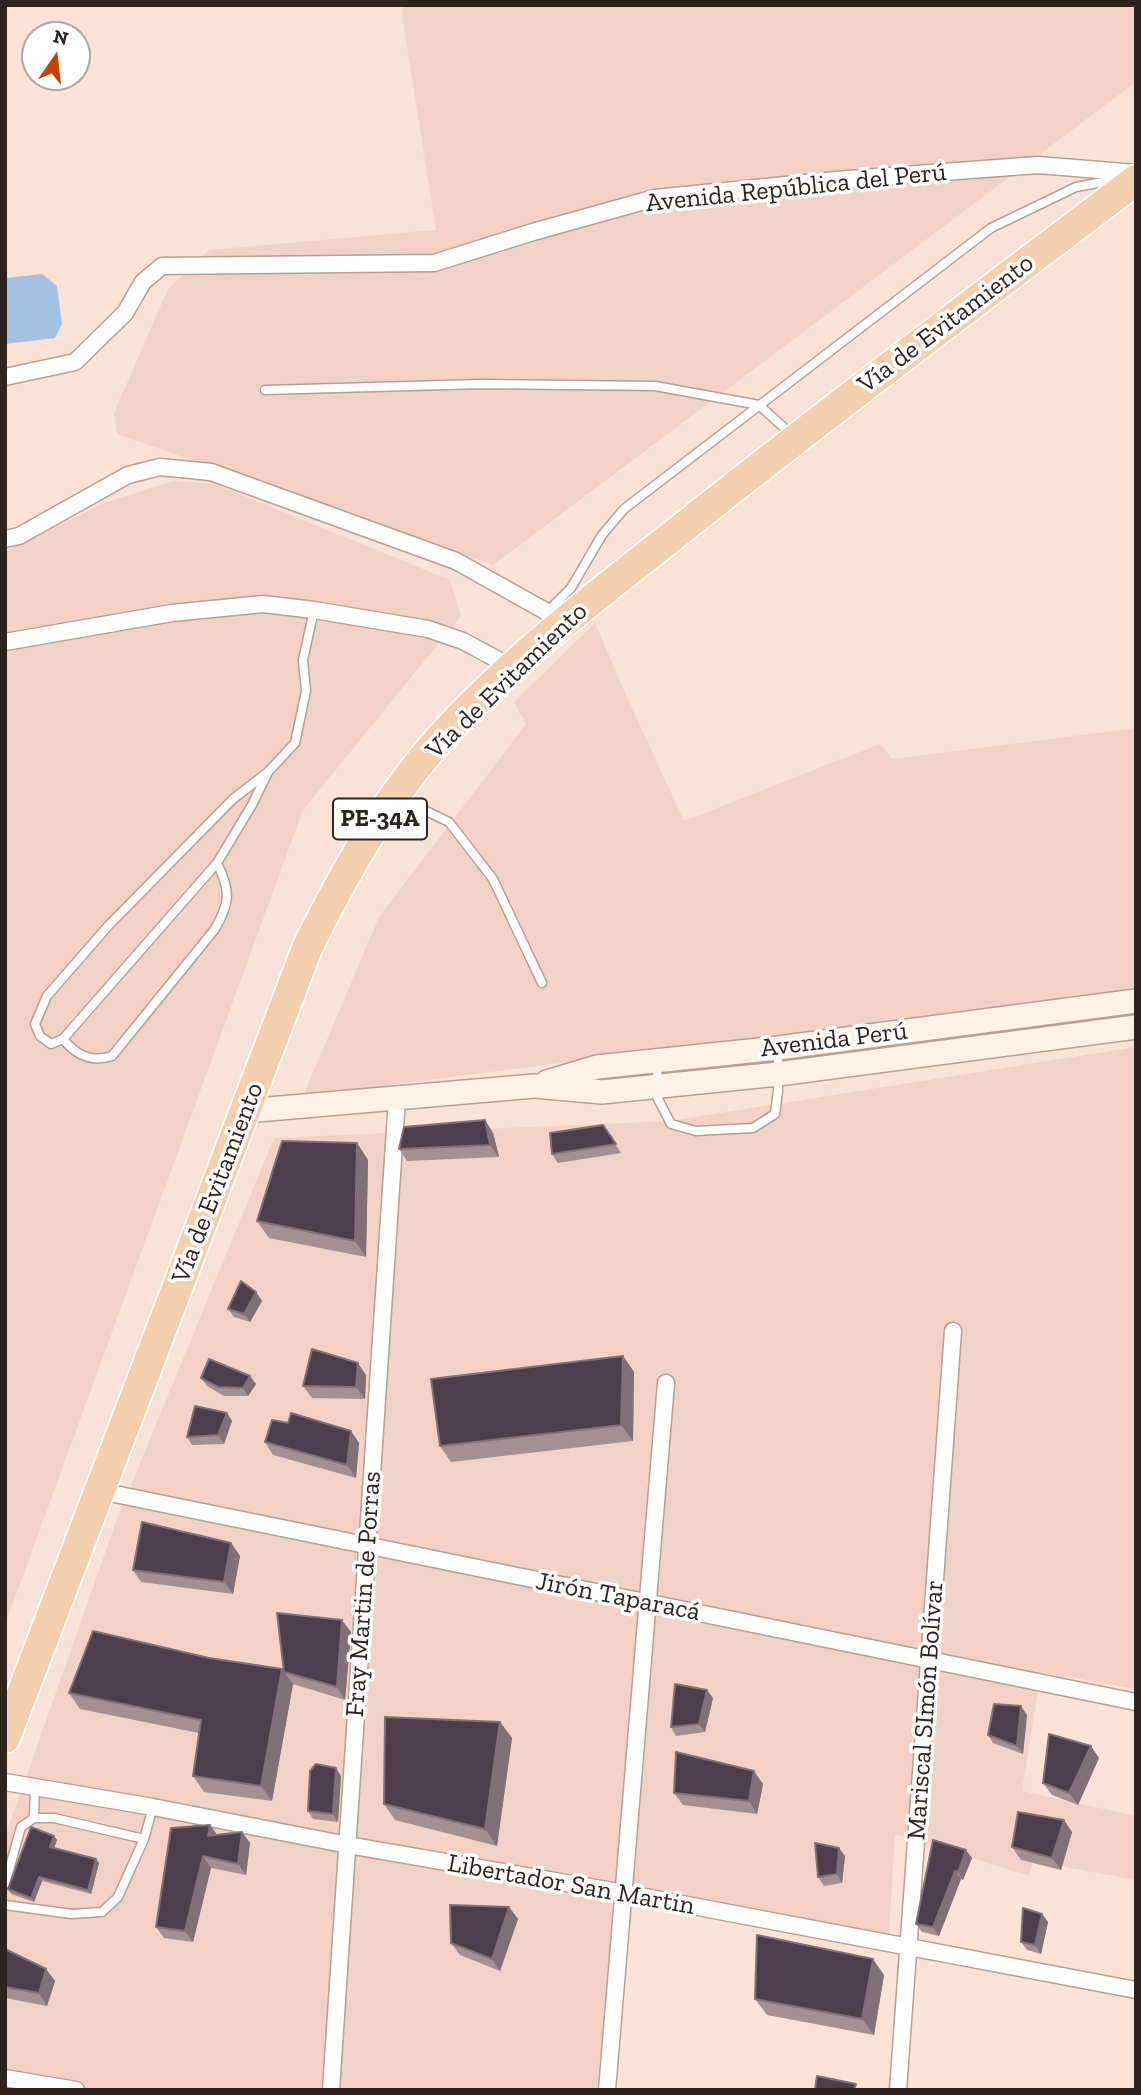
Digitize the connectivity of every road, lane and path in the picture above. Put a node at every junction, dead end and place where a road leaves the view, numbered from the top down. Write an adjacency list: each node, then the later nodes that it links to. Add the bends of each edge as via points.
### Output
1 (1136, 176): 2 (street, Avenida República del Perú, via 1038,165 836,180 655,198 434,264 162,266 143,282 125,313 75,362); 4 (lane, via 1076,187 991,228); 5 (highway, Vía de Evitamiento / PE-34A)
2 (5, 377)
3 (265, 390): 4 (lane, via 481,384 656,387)
4 (759, 405): 5 (lane); 8 (lane, via 624,509 602,535)
5 (796, 438): 8 (highway, Vía de Evitamiento / PE-34A)
6 (5, 539): 8 (street, via 19,537 128,475 160,467 211,472 456,561)
7 (314, 610): 9 (street, via 263,604 172,613); 10 (street, via 428,629 463,641); 11 (lane, via 303,660 306,691 295,743)
8 (552, 619): 10 (highway, Vía de Evitamiento / PE-34A)
9 (5, 642)
10 (513, 668): 12 (highway, Vía de Evitamiento / PE-34A, via 447,731)
11 (268, 772): 13 (lane); 17 (lane, via 233,799 108,926 47,996 35,1024 51,1044)
12 (396, 796): 14 (lane, via 449,822 493,879); 24 (highway, Vía de Evitamiento / PE-34A, via 346,870 308,946)
13 (216, 863): 17 (lane); 17 (lane, via 228,894 226,910 112,1056 101,1060 77,1054)
14 (542, 983)
15 (1136, 1001): 18 (main road, Avenida Perú)
16 (1136, 1027): 20 (main road, Avenida Perú)
17 (63, 1039)
18 (778, 1048): 19 (main road, Avenida Perú); 20 (lane)
19 (657, 1060): 21 (main road, Avenida Perú, via 597,1067); 22 (lane)
20 (778, 1073): 22 (main road, Avenida Perú); 22 (lane, via 775,1114 753,1128 696,1131 671,1124 658,1099)
21 (534, 1086): 22 (main road, Avenida Perú, via 602,1092); 23 (main road, Avenida Perú)
22 (657, 1086)
23 (397, 1099): 24 (main road, Avenida Perú); 28 (street, Fray Martin de Porras)
24 (246, 1111): 27 (highway, Vía de Evitamiento / PE-34A)
25 (953, 1331): 30 (street, Mariscal SImón Bolívar)
26 (666, 1382): 29 (street)
27 (100, 1491): 28 (street, Jirón Taparacá); 32 (highway, Vía de Evitamiento / PE-34A)
28 (368, 1546): 29 (street, Jirón Taparacá); 38 (street, Fray Martin de Porras)
29 (647, 1603): 30 (street, Jirón Taparacá); 40 (street)
30 (929, 1659): 31 (street, Jirón Taparacá); 42 (street, Mariscal SImón Bolívar)
31 (1136, 1702)
32 (5, 1738)
33 (5, 1782): 34 (street, Libertador San Martin)
34 (36, 1787): 35 (street, Libertador San Martin); 36 (lane)
35 (153, 1807): 37 (lane); 38 (street, Libertador San Martin)
36 (34, 1818): 37 (lane, via 54,1818); 39 (lane, via 21,1827)
37 (144, 1839): 41 (lane, via 118,1897 102,1912 72,1914)
38 (348, 1845): 40 (street, Libertador San Martin); 46 (street, Fray Martin de Porras)
39 (5, 1884)
40 (624, 1893): 42 (street, Libertador San Martin); 47 (street)
41 (5, 1905)
42 (909, 1947): 43 (street, Libertador San Martin); 48 (street, Mariscal SImón Bolívar)
43 (1136, 1990)
44 (5, 2078): 45 (street)
45 (76, 2090)
46 (331, 2090)
47 (607, 2090)
48 (898, 2090)

